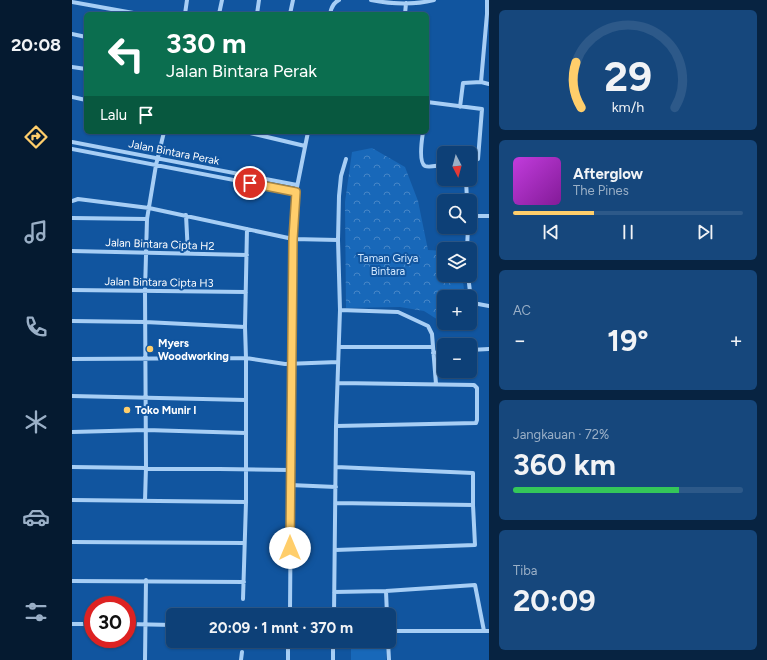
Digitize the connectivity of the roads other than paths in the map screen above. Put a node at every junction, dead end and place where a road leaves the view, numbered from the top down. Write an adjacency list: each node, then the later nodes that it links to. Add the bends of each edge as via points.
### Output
1 (187, 0): 12 (street)
2 (222, 0): 13 (street)
3 (260, 0): 14 (street)
4 (293, 0): 15 (street)
5 (371, 0): 10 (street)
6 (434, 0): 10 (street)
7 (487, 0): 18 (street)
8 (336, 1): 16 (street)
9 (72, 2): 11 (street)
10 (406, 3): 17 (street)
11 (128, 12)
12 (185, 12)
13 (219, 12)
14 (257, 12)
15 (290, 12)
16 (331, 12)
17 (405, 12)
18 (488, 27): 23 (street)
19 (72, 34): 20 (street)
20 (84, 37)
21 (72, 67): 22 (street)
22 (84, 69)
23 (482, 82): 24 (street); 28 (street, via 463,83)
24 (489, 84)
25 (72, 98): 26 (street)
26 (84, 100)
27 (429, 102): 28 (street)
28 (460, 107): 38 (street, via 482,110)
29 (163, 134): 36 (street)
30 (254, 134): 34 (street)
31 (308, 134): 34 (street)
32 (422, 134): 40 (street, via 421,162 427,167)
33 (72, 142): 36 (street, Jalan Bintara Perak)
34 (305, 146): 43 (street)
35 (72, 149): 39 (street, Jalan Bintara Perak)
36 (157, 158): 39 (street); 41 (street, Jalan Bintara Perak)
37 (346, 159): 54 (street, via 340,186)
38 (477, 160)
39 (156, 165): 42 (street, Jalan Bintara Perak); 46 (street)
40 (437, 166)
41 (220, 170): 42 (street); 43 (street, Jalan Bintara Perak)
42 (219, 177): 44 (street, Jalan Bintara Perak)
43 (297, 185): 44 (street)
44 (296, 192): 53 (street)
45 (72, 201): 46 (street, via 78,199)
46 (148, 208): 47 (street); 51 (street)
47 (186, 215): 52 (street); 57 (street)
48 (477, 216): 49 (street)
49 (489, 216)
50 (72, 218): 51 (street)
51 (147, 219): 56 (street)
52 (247, 228): 53 (street); 58 (street)
53 (293, 239): 54 (street); 78 (street)
54 (338, 240): 64 (street)
55 (72, 250): 56 (street, Jalan Bintara Cipta H2)
56 (146, 252): 57 (street, Jalan Bintara Cipta H2); 61 (street)
57 (188, 254): 58 (street, Jalan Bintara Cipta H2)
58 (247, 255): 62 (street)
59 (469, 282): 63 (street, via 473,303)
60 (72, 290): 61 (street, Jalan Bintara Cipta H3)
61 (145, 291): 62 (street, Jalan Bintara Cipta H3); 66 (street)
62 (246, 292): 67 (street)
63 (489, 306)
64 (340, 310): 68 (street); 69 (street, via 391,311 404,314 428,326 432,334)
65 (72, 321): 66 (street)
66 (145, 322): 67 (street); 74 (street)
67 (245, 327): 75 (street)
68 (339, 347): 69 (street); 77 (street)
69 (432, 347): 72 (street)
70 (489, 349): 71 (street)
71 (477, 350)
72 (433, 353): 73 (street); 80 (street)
73 (437, 353)
74 (145, 358): 75 (street); 76 (street); 82 (street)
75 (246, 358): 78 (street); 83 (street)
76 (72, 359)
77 (338, 362): 78 (street); 79 (street)
78 (292, 364): 92 (street)
79 (339, 383): 80 (street); 84 (street)
80 (436, 384): 84 (street, via 477,388 477,422)
81 (72, 396): 82 (street)
82 (145, 397): 83 (street); 85 (street)
83 (246, 400): 87 (street)
84 (336, 426): 90 (street)
85 (146, 430): 86 (street); 87 (street); 89 (street)
86 (72, 432)
87 (246, 433): 91 (street)
88 (72, 467): 89 (street)
89 (146, 467): 91 (street); 96 (street)
90 (336, 467): 94 (street); 99 (street, via 472,473)
91 (245, 469): 92 (street); 97 (street)
92 (290, 470): 93 (street)
93 (290, 486): 94 (street); 109 (street)
94 (336, 487): 98 (street)
95 (72, 500): 96 (street)
96 (145, 501): 97 (street)
97 (246, 502): 101 (street)
98 (335, 503): 99 (street); 102 (street)
99 (473, 505): 102 (street, via 475,545)
100 (72, 542): 101 (street)
101 (244, 543): 105 (street)
102 (335, 550): 107 (street)
103 (146, 580): 104 (street); 105 (street); 115 (street)
104 (72, 581)
105 (244, 582): 108 (street)
106 (386, 591): 107 (street); 111 (street); 118 (street, via 475,585)
107 (334, 592): 110 (street)
108 (243, 600)
109 (290, 608)
110 (334, 608)
111 (387, 608)
112 (72, 624): 113 (street)
113 (84, 624)
114 (136, 624): 115 (street)
115 (146, 624): 116 (street); 123 (street)
116 (166, 625)
117 (396, 631): 118 (street)
118 (487, 631)
119 (288, 648): 125 (street)
120 (333, 648): 126 (street)
121 (388, 648): 127 (street)
122 (242, 652): 124 (street)
123 (145, 660)
124 (241, 660)
125 (288, 660)
126 (333, 660)
127 (388, 660)

